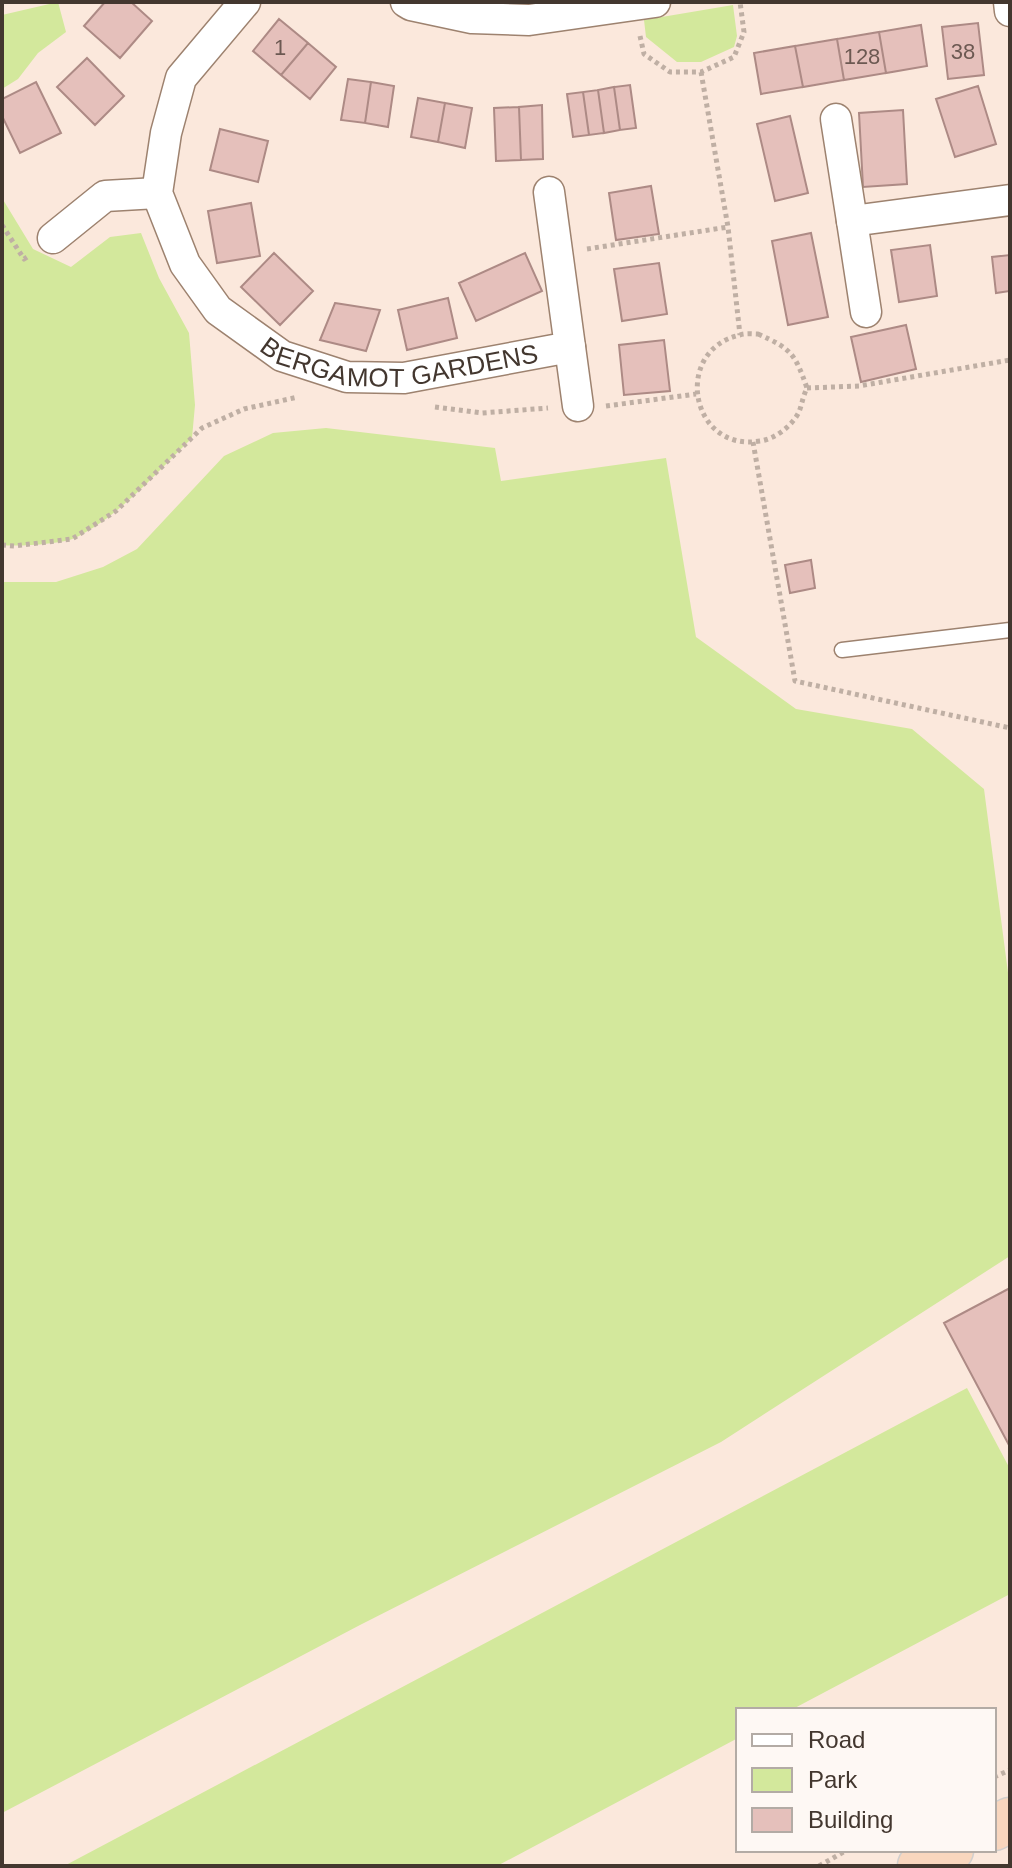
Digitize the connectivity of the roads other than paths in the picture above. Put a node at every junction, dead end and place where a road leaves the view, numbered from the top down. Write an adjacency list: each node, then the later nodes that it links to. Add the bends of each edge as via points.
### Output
1 (245, 2): 8 (street, via 181,78)
2 (406, 2): 4 (street, via 472,18 529,20)
3 (1009, 2): 5 (street)
4 (644, 4)
5 (1010, 11)
6 (836, 119): 10 (street)
7 (549, 192): 13 (street, BERGAMOT GARDENS)
8 (157, 193): 11 (street, via 105,196); 13 (street, BERGAMOT GARDENS, via 185,264 218,310 282,356 347,377 404,378)
9 (1010, 200): 10 (street)
10 (852, 221): 12 (street)
11 (53, 238)
12 (866, 312)
13 (570, 347): 14 (street)
14 (578, 406)
15 (1010, 630): 16 (lane)
16 (842, 650)
17 (947, 1852): 18 (highway)
18 (920, 1866)

